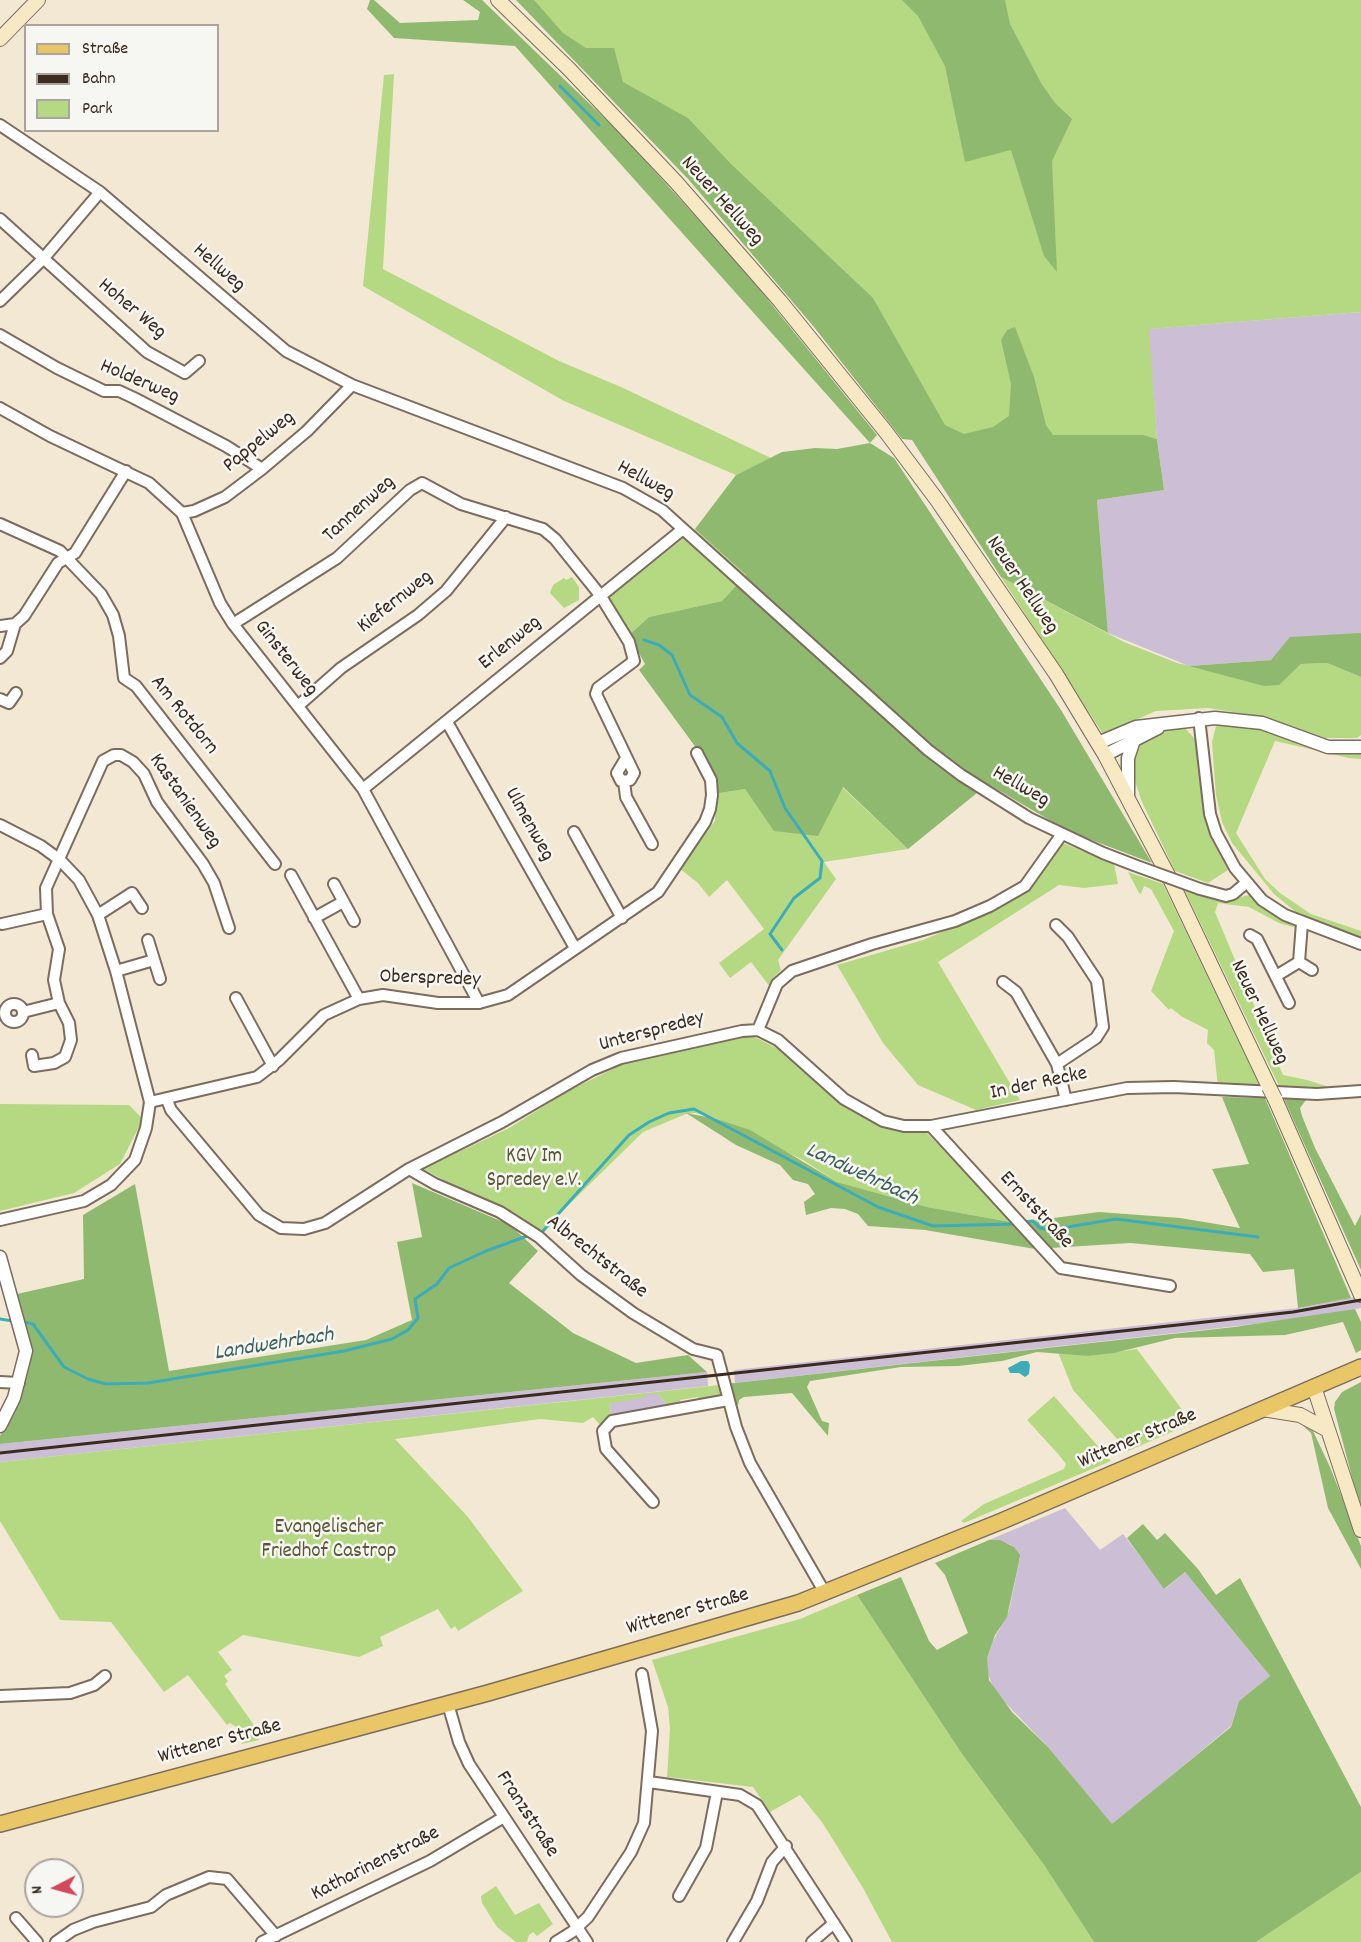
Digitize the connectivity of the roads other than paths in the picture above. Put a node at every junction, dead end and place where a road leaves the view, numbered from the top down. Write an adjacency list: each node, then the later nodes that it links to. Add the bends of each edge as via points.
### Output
1 (38, 0): 3 (main road)
2 (498, 0): 33 (main road, Neuer Hellweg, via 676,182 780,301 886,432 1056,674)
3 (0, 39)
4 (0, 125): 5 (street, Hellweg)
5 (100, 192): 7 (street); 11 (street, Hellweg, via 259,331 286,351)
6 (0, 219): 7 (street, Hoher Weg)
7 (43, 259): 8 (street); 10 (street, Hoher Weg, via 147,352 185,373)
8 (0, 301)
9 (0, 334): 13 (street, Holderweg, via 57,368 104,391 119,391 226,446)
10 (199, 361)
11 (352, 386): 13 (street, Pappelweg); 18 (street, Hellweg, via 623,488 662,510)
12 (0, 408): 14 (street, Ginsterweg, via 69,446)
13 (262, 470): 15 (street, Pappelweg, via 225,497)
14 (126, 471): 15 (street, Ginsterweg, via 149,483); 19 (street, via 82,544)
15 (183, 513): 22 (street, Ginsterweg)
16 (506, 518): 20 (street, Tannenweg, via 543,530 555,539); 22 (street, Tannenweg, via 461,504 422,483 337,558); 27 (street, Kiefernweg, via 446,591 341,668)
17 (0, 524): 19 (street, Am Rotdorn, via 60,551)
18 (683, 529): 20 (street, Erlenweg); 39 (street, Hellweg, via 928,750 995,798)
19 (66, 558): 21 (street, via 58,563); 42 (street, Am Rotdorn, via 101,594 113,615 123,650 124,678 136,686)
20 (600, 595): 30 (street, Erlenweg); 40 (street, Tannenweg, via 629,642 634,661 598,688 596,694 634,773 624,781 626,797)
21 (15, 624): 23 (street); 24 (street, via 7,651)
22 (233, 624): 27 (street, Ginsterweg)
23 (0, 626)
24 (0, 658)
25 (16, 693): 26 (street, via 9,703)
26 (0, 699)
27 (298, 706): 35 (street, Ginsterweg)
28 (1199, 718): 29 (street); 32 (street, via 1240,719 1328,747); 44 (street, via 1215,833)
29 (1173, 721): 31 (street); 33 (street, via 1136,727)
30 (447, 722): 35 (street, Erlenweg); 60 (street, Ulmenweg)
31 (1134, 740): 33 (street); 36 (street, via 1128,758)
32 (1361, 747)
33 (1101, 749): 36 (main road, Neuer Hellweg)
34 (697, 753): 51 (street, Oberspredey, via 711,780 712,795 705,822 658,892)
35 (363, 789): 70 (street, Ginsterweg)
36 (1128, 797): 87 (main road, Neuer Hellweg, via 1272,1093)
37 (0, 825): 41 (street)
38 (574, 832): 51 (street)
39 (1062, 834): 44 (street, Hellweg, bridge, via 1134,865 1226,896); 74 (street, via 1025,886 990,906 955,921 792,971 777,984)
40 (652, 844)
41 (60, 860): 48 (street, via 46,888); 49 (street, via 79,880); 56 (street, Kastanienweg, via 103,761 122,755 144,774 157,802 203,864 218,890)
42 (275, 864)
43 (291, 875): 50 (street)
44 (1246, 883): 53 (street, via 1262,900)
45 (334, 884): 46 (street)
46 (343, 902): 50 (street); 52 (street)
47 (142, 908): 49 (street, via 132,893)
48 (46, 914): 54 (street); 72 (street, via 59,948 54,980)
49 (98, 915): 64 (street)
50 (314, 918): 69 (street)
51 (622, 918): 60 (street, Oberspredey)
52 (354, 921)
53 (1302, 923): 59 (street); 62 (street)
54 (1, 925)
55 (1056, 925): 76 (street, via 1096,981 1103,1027 1096,1038)
56 (229, 928)
57 (1250, 935): 65 (street, via 1257,939)
58 (148, 940): 61 (street)
59 (1361, 944)
60 (575, 948): 70 (street, Oberspredey, via 508,995)
61 (154, 960): 64 (street); 66 (street)
62 (1299, 962): 63 (street); 65 (street)
63 (1312, 970)
64 (116, 971): 81 (street)
65 (1276, 976): 71 (street)
66 (160, 979)
67 (1003, 982): 76 (street, via 1016,992)
68 (236, 998): 77 (street)
69 (359, 999): 70 (street, Oberspredey, via 383,995 438,1003); 77 (street, Oberspredey, via 324,1015)
70 (479, 1003)
71 (1289, 1003)
72 (59, 1004): 73 (street); 75 (street, via 69,1023 71,1040 65,1057 34,1066)
73 (23, 1012)
74 (758, 1030): 82 (street, In der Recke, via 788,1047 834,1090 868,1114 893,1124); 83 (street, Unterspredey, via 725,1034 605,1064)
75 (32, 1055)
76 (1057, 1064): 80 (street)
77 (273, 1066): 79 (street, Oberspredey, via 250,1080)
78 (1361, 1090): 80 (street, In der Recke, via 1310,1094 1151,1087 1110,1090)
79 (167, 1100): 81 (street, Oberspredey); 83 (street, Unterspredey, via 171,1110 259,1215 281,1228 304,1229 325,1223)
80 (1066, 1100): 82 (street, In der Recke)
81 (150, 1102): 84 (street, via 135,1160 111,1185 84,1201)
82 (931, 1126): 86 (street, Ernststraße, via 1061,1268)
83 (409, 1169): 92 (street, Albrechtstraße, via 500,1212 540,1237 581,1275 633,1313 693,1349 717,1355)
84 (0, 1220)
85 (0, 1257): 90 (street, via 26,1351)
86 (1170, 1286)
87 (1361, 1295)
88 (1361, 1367): 91 (main road, Wittener Straße)
89 (0, 1382): 90 (street)
90 (19, 1383): 94 (street)
91 (1314, 1387): 93 (main road, Wittener Straße); 95 (main road)
92 (728, 1400): 96 (street, via 612,1421 603,1431 606,1449); 98 (street, Albrechtstraße, via 753,1470)
93 (1263, 1409): 95 (main road, via 1300,1415); 98 (main road, Wittener Straße)
94 (0, 1426)
95 (1326, 1429): 97 (main road)
96 (653, 1502)
97 (1361, 1530)
98 (825, 1593): 102 (main road, Wittener Straße)
99 (642, 1674): 103 (street, via 652,1731)
100 (105, 1676): 101 (street, via 94,1685 70,1693)
101 (0, 1696)
102 (448, 1704): 105 (street, Franzstraße, via 469,1764); 106 (main road, Wittener Straße)
103 (649, 1782): 104 (street); 111 (street, via 647,1811 635,1845)
104 (717, 1792): 107 (street, via 740,1795 757,1805); 108 (street, via 706,1848)
105 (504, 1817): 111 (street, Franzstraße); 112 (street, Katharinenstraße, via 430,1861)
106 (0, 1824)
107 (786, 1846): 110 (street); 118 (street, via 772,1862 758,1901)
108 (679, 1896)
109 (16, 1918): 113 (street)
110 (834, 1923): 119 (street); 120 (street)
111 (577, 1928): 116 (street); 117 (street, Franzstraße)
112 (276, 1936): 114 (street, via 227,1879 209,1877 166,1895 151,1908 93,1922); 115 (street, Katharinenstraße)
113 (37, 1942)
114 (56, 1942)
115 (262, 1942)
116 (556, 1942)
117 (586, 1942)
118 (732, 1942)
119 (812, 1942)
120 (846, 1942)

